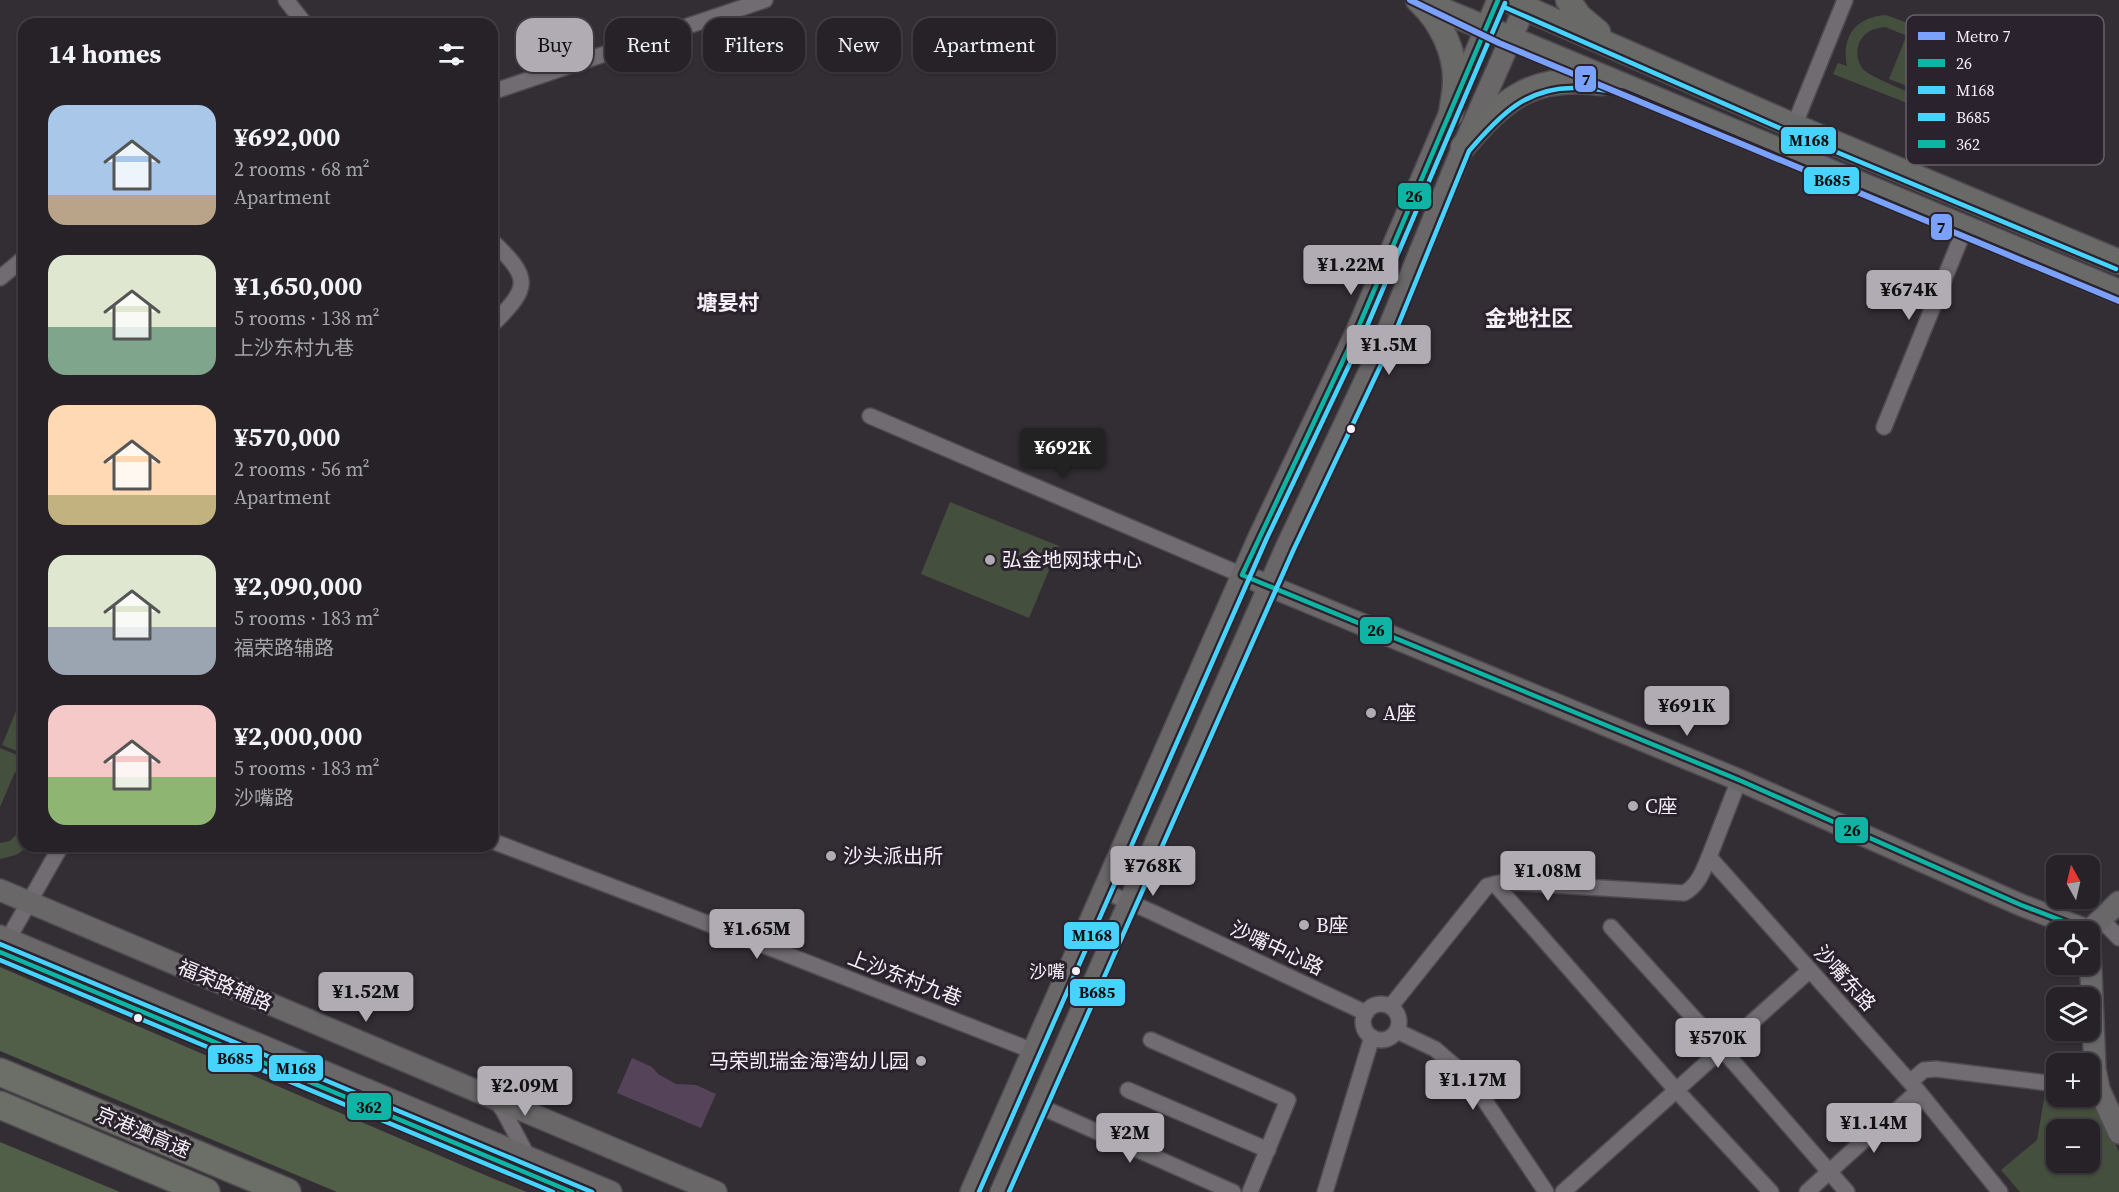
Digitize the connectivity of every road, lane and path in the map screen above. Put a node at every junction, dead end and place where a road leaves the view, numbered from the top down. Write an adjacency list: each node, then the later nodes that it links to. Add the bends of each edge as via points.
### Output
1 (286, 0): 8 (street)
2 (765, 0): 13 (street)
3 (1418, 0): 9 (main road); 14 (main road, via 1439,26 1452,59 1455,84)
4 (1498, 0): 9 (street)
5 (1568, 0): 11 (main road, via 1595,31)
6 (1845, 0): 15 (street)
7 (1520, 3): 10 (street); 11 (main road)
8 (300, 18)
9 (1487, 28): 10 (main road); 14 (street)
10 (1511, 39): 12 (main road); 16 (street)
11 (1632, 56): 15 (main road)
12 (1625, 86): 16 (main road, via 1576,80 1527,90 1486,119); 17 (main road)
13 (498, 90)
14 (1451, 114): 26 (street, via 1355,335)
15 (1794, 126): 19 (main road)
16 (1463, 147): 27 (street, via 1381,347)
17 (1965, 228): 22 (main road); 25 (street)
18 (498, 247): 23 (street, via 511,260 522,282 520,294)
19 (2119, 262)
20 (18, 263): 21 (street)
21 (0, 278)
22 (2119, 292)
23 (498, 318)
24 (870, 416): 26 (street)
25 (1884, 426)
26 (1242, 575): 27 (street); 34 (street)
27 (1269, 586): 28 (street); 36 (street)
28 (1739, 780): 31 (street); 38 (street, via 2021,905)
29 (498, 843): 52 (street, 上沙东村九巷)
30 (58, 852): 35 (street)
31 (1709, 857): 32 (street, via 1697,882 1684,893); 44 (street, 沙嘴东路)
32 (1495, 884): 46 (street, via 1481,892); 58 (street)
33 (0, 890): 35 (street, 福荣路辅路)
34 (1104, 891): 36 (street, 沙嘴中心路); 52 (street)
35 (29, 902): 43 (street); 59 (street, 福荣路辅路)
36 (1129, 902): 47 (street, 沙嘴中心路); 62 (street)
37 (2119, 902): 39 (street)
38 (2073, 921)
39 (2099, 921)
40 (1611, 927): 51 (street)
41 (2100, 930): 42 (street)
42 (2119, 938)
43 (2, 944): 65 (street); 69 (street)
44 (1809, 970): 51 (street); 56 (street, 沙嘴东路)
45 (2091, 975): 53 (street)
46 (1390, 1006): 47 (street, via 1374,1005); 48 (street, via 1399,1020)
47 (1366, 1013): 49 (street, via 1365,1029)
48 (1396, 1031): 49 (street, via 1388,1038); 77 (street, via 1435,1049 1472,1080)
49 (1372, 1037): 76 (street)
50 (1151, 1040): 64 (street, via 1288,1100)
51 (1722, 1049): 58 (street); 66 (street)
52 (1033, 1051): 72 (street)
53 (2094, 1053)
54 (0, 1072): 68 (highway, 京港澳高速)
55 (2046, 1083): 56 (street, via 1936,1069 1924,1071)
56 (1914, 1086): 66 (street); 82 (street, 沙嘴东路)
57 (1128, 1090): 64 (street)
58 (1676, 1090): 78 (street); 79 (street)
59 (495, 1099): 65 (street); 71 (street, 福荣路辅路)
60 (2100, 1099): 63 (street)
61 (0, 1105): 67 (highway, 京港澳高速)
62 (1039, 1106): 73 (street); 74 (street)
63 (2119, 1133)
64 (1268, 1150): 75 (street)
65 (528, 1157): 70 (street)
66 (1830, 1172): 80 (street); 81 (street)
67 (206, 1192)
68 (287, 1192)
69 (572, 1192)
70 (611, 1192)
71 (716, 1192)
72 (971, 1192)
73 (1001, 1192)
74 (1233, 1192)
75 (1250, 1192)
76 (1325, 1192)
77 (1546, 1192)
78 (1563, 1192)
79 (1771, 1192)
80 (1807, 1192)
81 (1847, 1192)
82 (2000, 1192)

